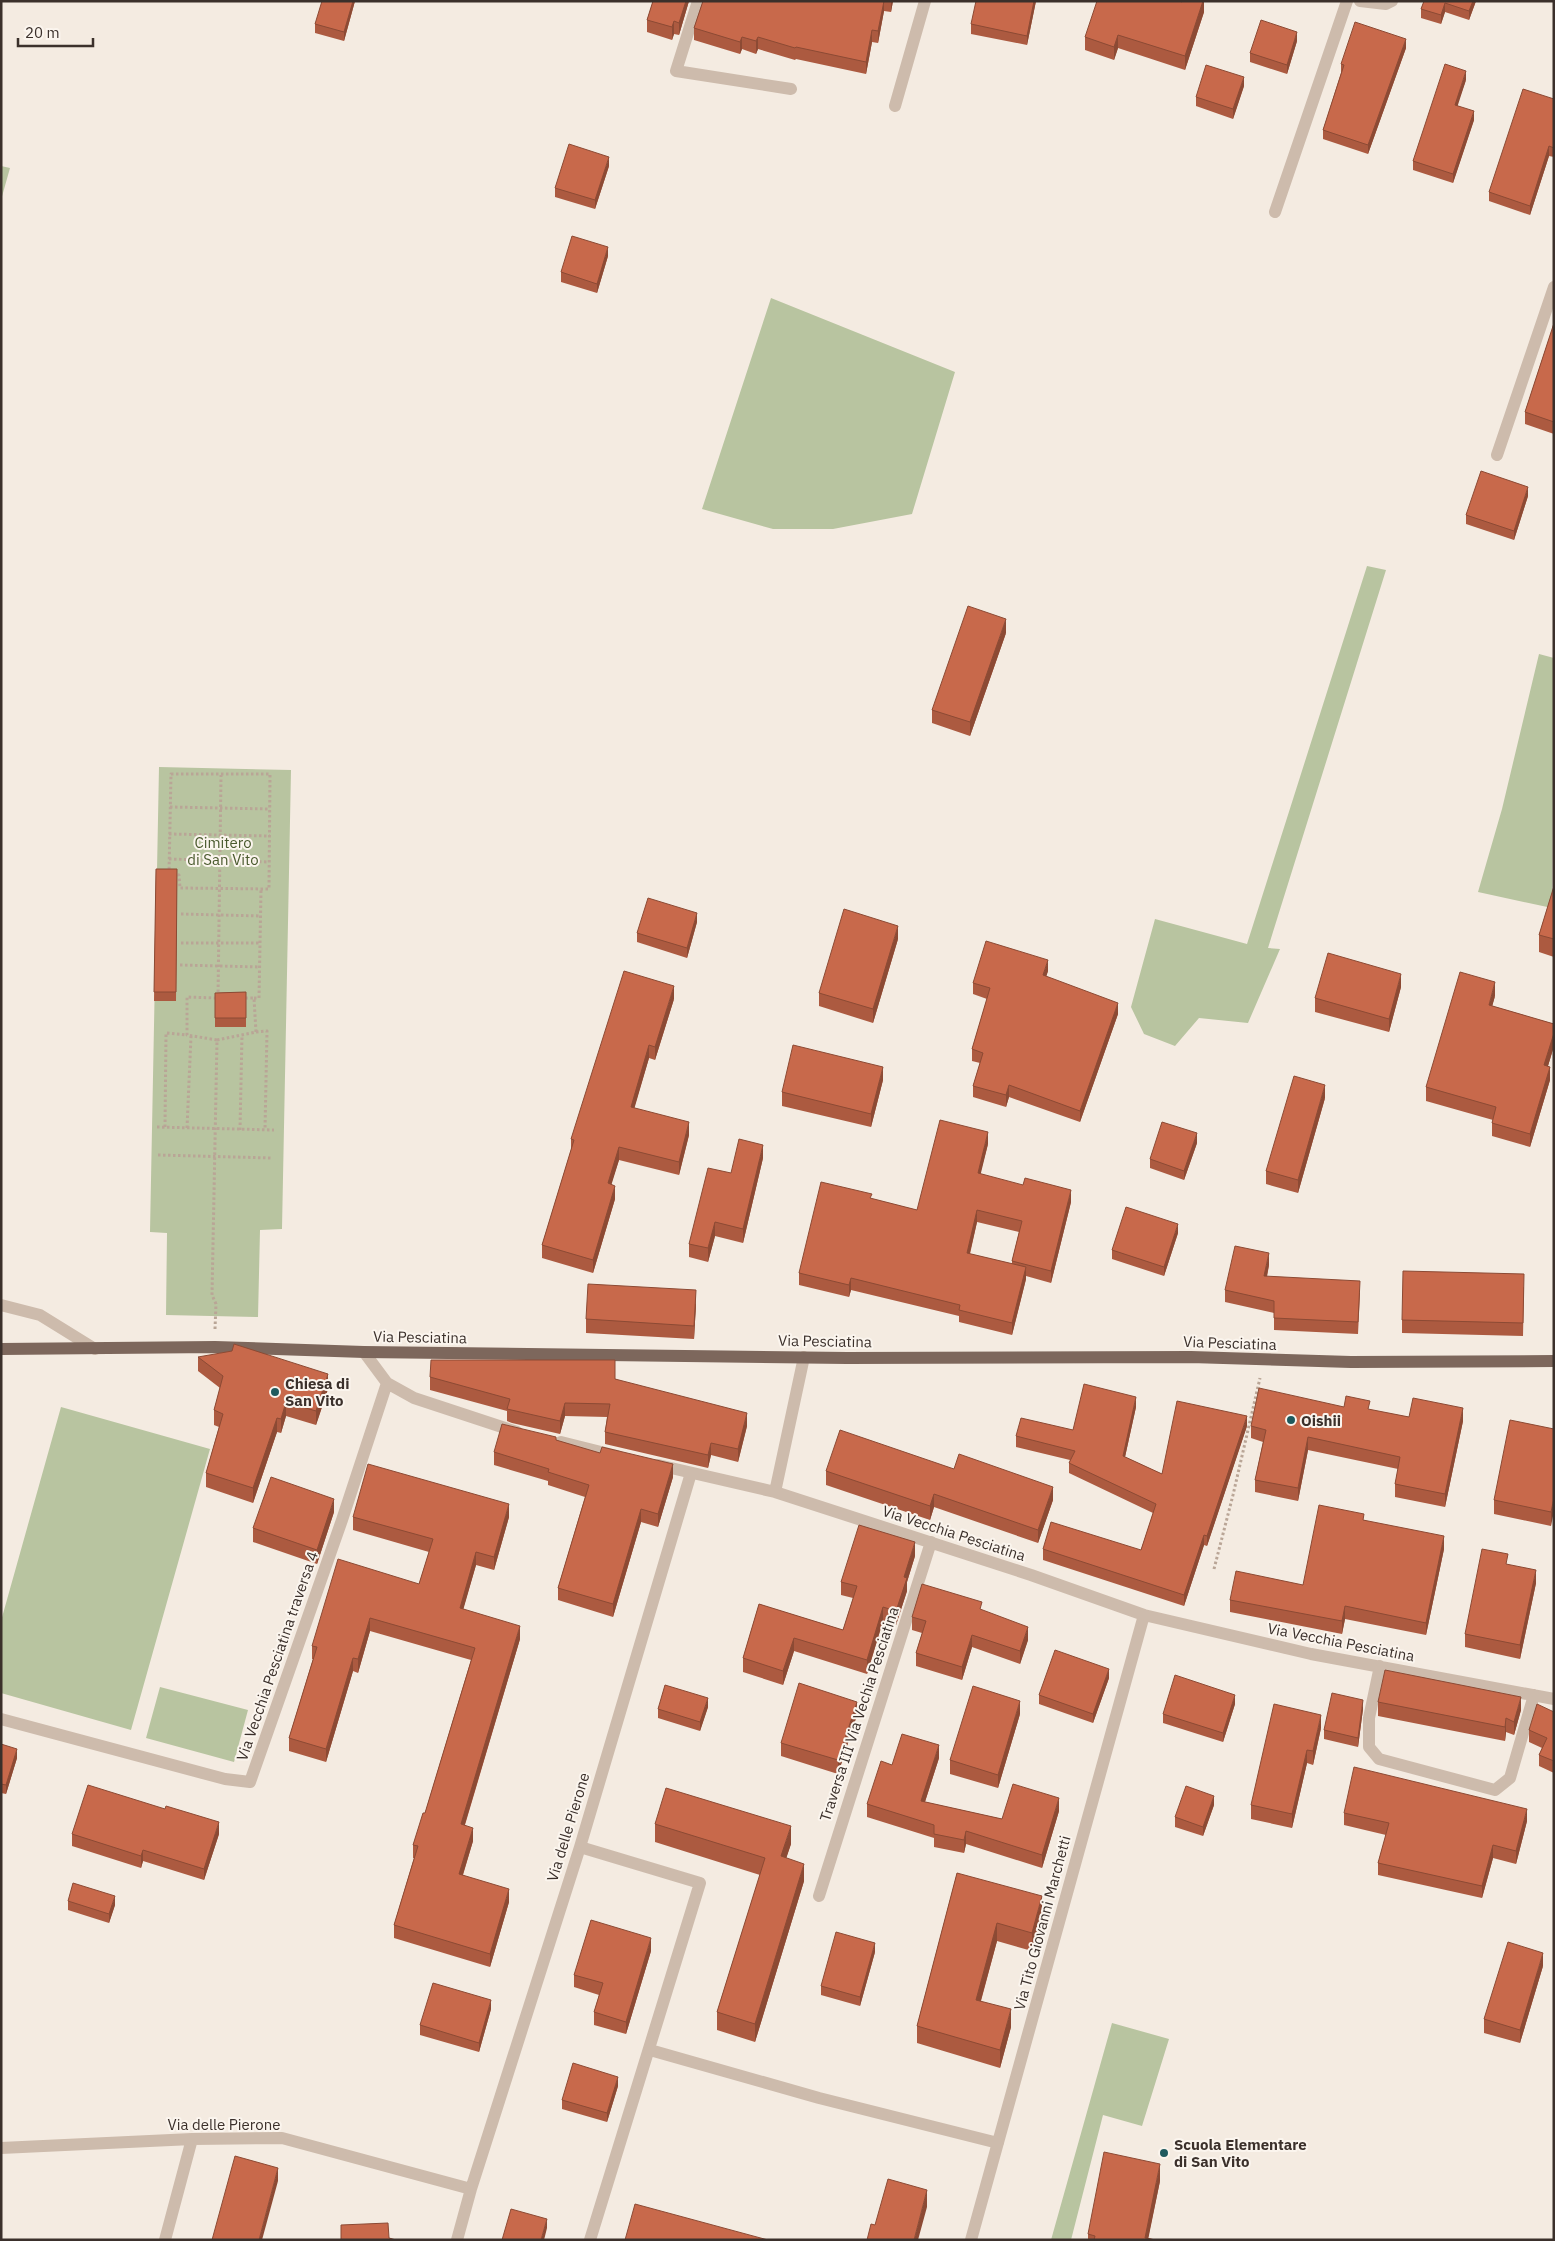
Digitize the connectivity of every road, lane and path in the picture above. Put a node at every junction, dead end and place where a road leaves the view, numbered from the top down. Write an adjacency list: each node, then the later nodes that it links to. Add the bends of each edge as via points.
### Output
1 (698, 1): 6 (street, via 676,71)
2 (926, 1): 7 (street)
3 (1347, 1): 8 (street)
4 (1360, 1): 5 (street, via 1386,4)
5 (1392, 1)
6 (791, 89)
7 (895, 106)
8 (1275, 212)
9 (1554, 288): 10 (street)
10 (1497, 455)
11 (221, 775): 12 (path, via 171,774); 13 (path); 14 (path, via 270,774)
12 (170, 806): 13 (path); 15 (path)
13 (221, 808): 14 (path); 16 (path)
14 (270, 809): 17 (path)
15 (169, 834): 16 (path); 18 (path)
16 (220, 835): 17 (path); 19 (path)
17 (270, 836): 20 (path)
18 (169, 859): 19 (path); 21 (path, via 168,873 179,875 180,888)
19 (220, 861): 20 (path); 21 (path)
20 (270, 862): 22 (path, via 269,889)
21 (220, 888): 22 (path); 24 (path)
22 (261, 889): 25 (path)
23 (181, 914): 24 (path)
24 (219, 915): 25 (path); 27 (path)
25 (261, 916): 28 (path)
26 (181, 943): 27 (path)
27 (218, 943): 28 (path); 30 (path)
28 (260, 944): 31 (path)
29 (180, 964): 30 (path)
30 (218, 966): 31 (path); 32 (path)
31 (260, 967): 35 (path, via 259,998)
32 (218, 998): 33 (path); 37 (path, via 187,997)
33 (227, 998)
34 (236, 998): 35 (path)
35 (254, 998): 36 (path)
36 (256, 1032): 38 (path); 46 (path, via 267,1031)
37 (187, 1035): 39 (path); 42 (path, via 166,1033)
38 (242, 1035): 40 (path); 45 (path)
39 (192, 1036): 40 (path); 43 (path)
40 (217, 1040): 44 (path)
41 (157, 1127): 42 (path)
42 (165, 1127): 43 (path)
43 (188, 1128): 44 (path)
44 (215, 1129): 45 (path); 49 (path)
45 (240, 1130): 46 (path)
46 (265, 1130): 47 (path)
47 (274, 1130)
48 (158, 1155): 49 (path)
49 (215, 1157): 50 (path); 52 (path, via 212,1295 216,1304)
50 (272, 1158)
51 (1, 1305): 54 (street, via 40,1315)
52 (215, 1347): 54 (main road, Via Pesciatina); 55 (main road, Via Pesciatina)
53 (1, 1349): 54 (main road, Via Pesciatina)
54 (95, 1349)
55 (364, 1352): 56 (main road, Via Pesciatina); 59 (street)
56 (804, 1357): 57 (main road, Via Pesciatina, via 1191,1357); 63 (street)
57 (1264, 1360): 58 (main road, Via Pesciatina); 65 (path)
58 (1554, 1361)
59 (387, 1382): 60 (street, via 414,1398); 70 (street, Via Vecchia Pesciatina traversa 4, via 250,1782 225,1779)
60 (529, 1435)
61 (548, 1440): 62 (street, Via Vecchia Pesciatina)
62 (691, 1473): 63 (street, Via Vecchia Pesciatina); 71 (street, Via delle Pierone)
63 (775, 1492): 64 (street, Via Vecchia Pesciatina)
64 (931, 1542): 66 (street, Via Vecchia Pesciatina); 72 (street, Traversa III Via Vechia Pesciatina)
65 (1214, 1569)
66 (1144, 1615): 67 (street, Via Vecchia Pesciatina, via 1312,1654); 75 (street, Via Tito Giovanni Marchetti)
67 (1380, 1666): 68 (street, Via Vecchia Pesciatina); 68 (street, via 1369,1718 1369,1747 1379,1759 1495,1790 1510,1778)
68 (1534, 1695): 69 (street, Via Vecchia Pesciatina)
69 (1554, 1699)
70 (1, 1719)
71 (580, 1847): 73 (street, via 700,1883); 77 (street, Via delle Pierone)
72 (819, 1896)
73 (650, 2050): 75 (street, via 819,2098); 80 (street)
74 (192, 2139): 76 (street, Via delle Pierone); 77 (street, Via delle Pierone, via 282,2138); 78 (street)
75 (998, 2143): 81 (street, Via Tito Giovanni Marchetti)
76 (1, 2148)
77 (471, 2189): 79 (street, Via delle Pierone)
78 (165, 2240)
79 (457, 2240)
80 (590, 2240)
81 (971, 2240)

